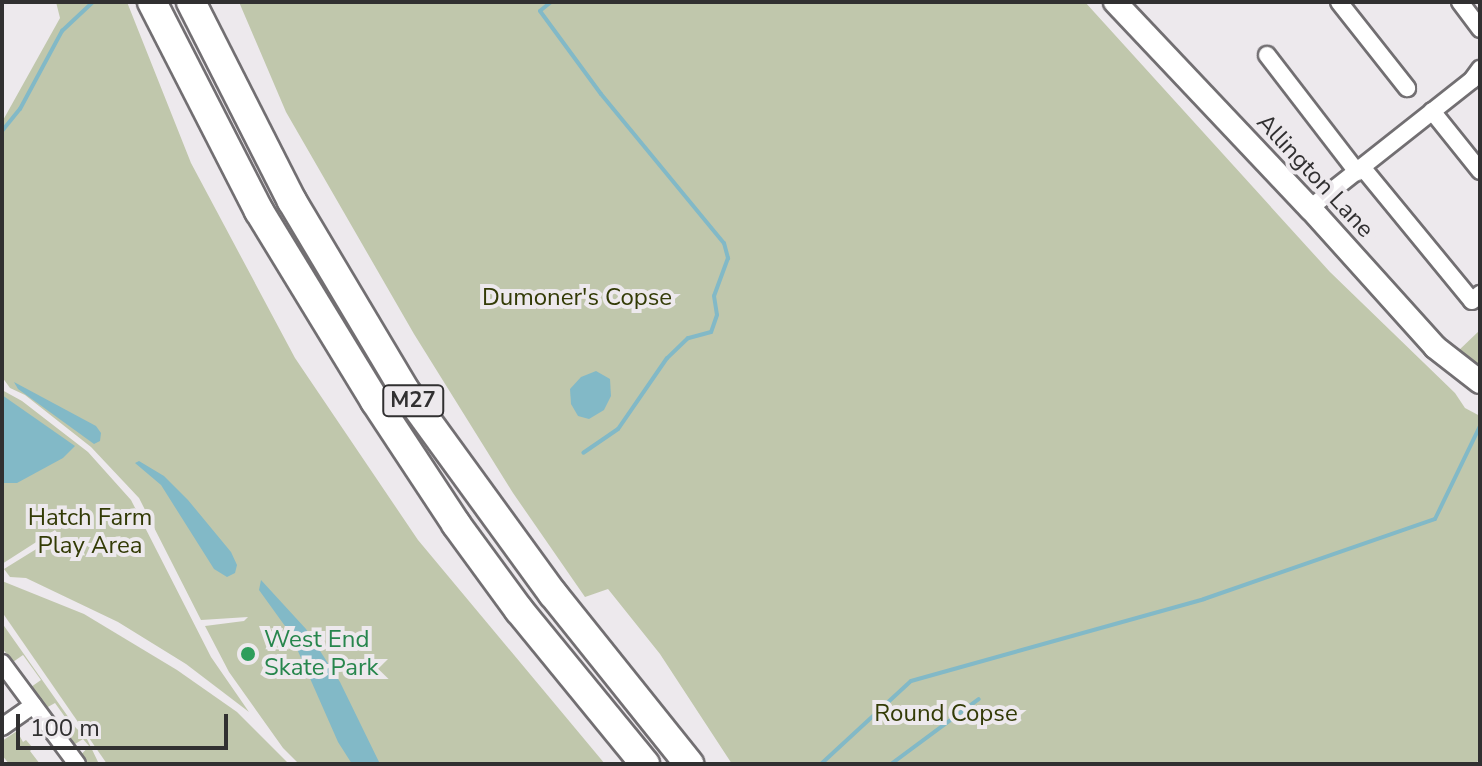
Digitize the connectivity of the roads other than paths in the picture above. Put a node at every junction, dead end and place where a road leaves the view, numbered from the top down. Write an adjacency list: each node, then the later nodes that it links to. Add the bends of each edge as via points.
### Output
1 (152, 2): 20 (highway, M27, via 259,211 375,401 519,610)
2 (191, 2): 21 (highway, M27, via 292,201 406,392 553,594)
3 (1115, 2): 13 (street, Allington Lane)
4 (1339, 2): 9 (street)
5 (1460, 2): 6 (street)
6 (1480, 29)
7 (1267, 55): 11 (street)
8 (1477, 80): 10 (street)
9 (1407, 88)
10 (1432, 111): 11 (street); 12 (street)
11 (1360, 169): 13 (street); 14 (street, via 1472,301)
12 (1480, 171)
13 (1310, 208): 15 (street, Allington Lane, via 1435,347)
14 (1480, 294)
15 (1480, 382)
16 (2, 663): 17 (street)
17 (33, 705): 18 (street); 19 (street)
18 (2, 727)
19 (77, 764)
20 (645, 764)
21 (689, 764)

